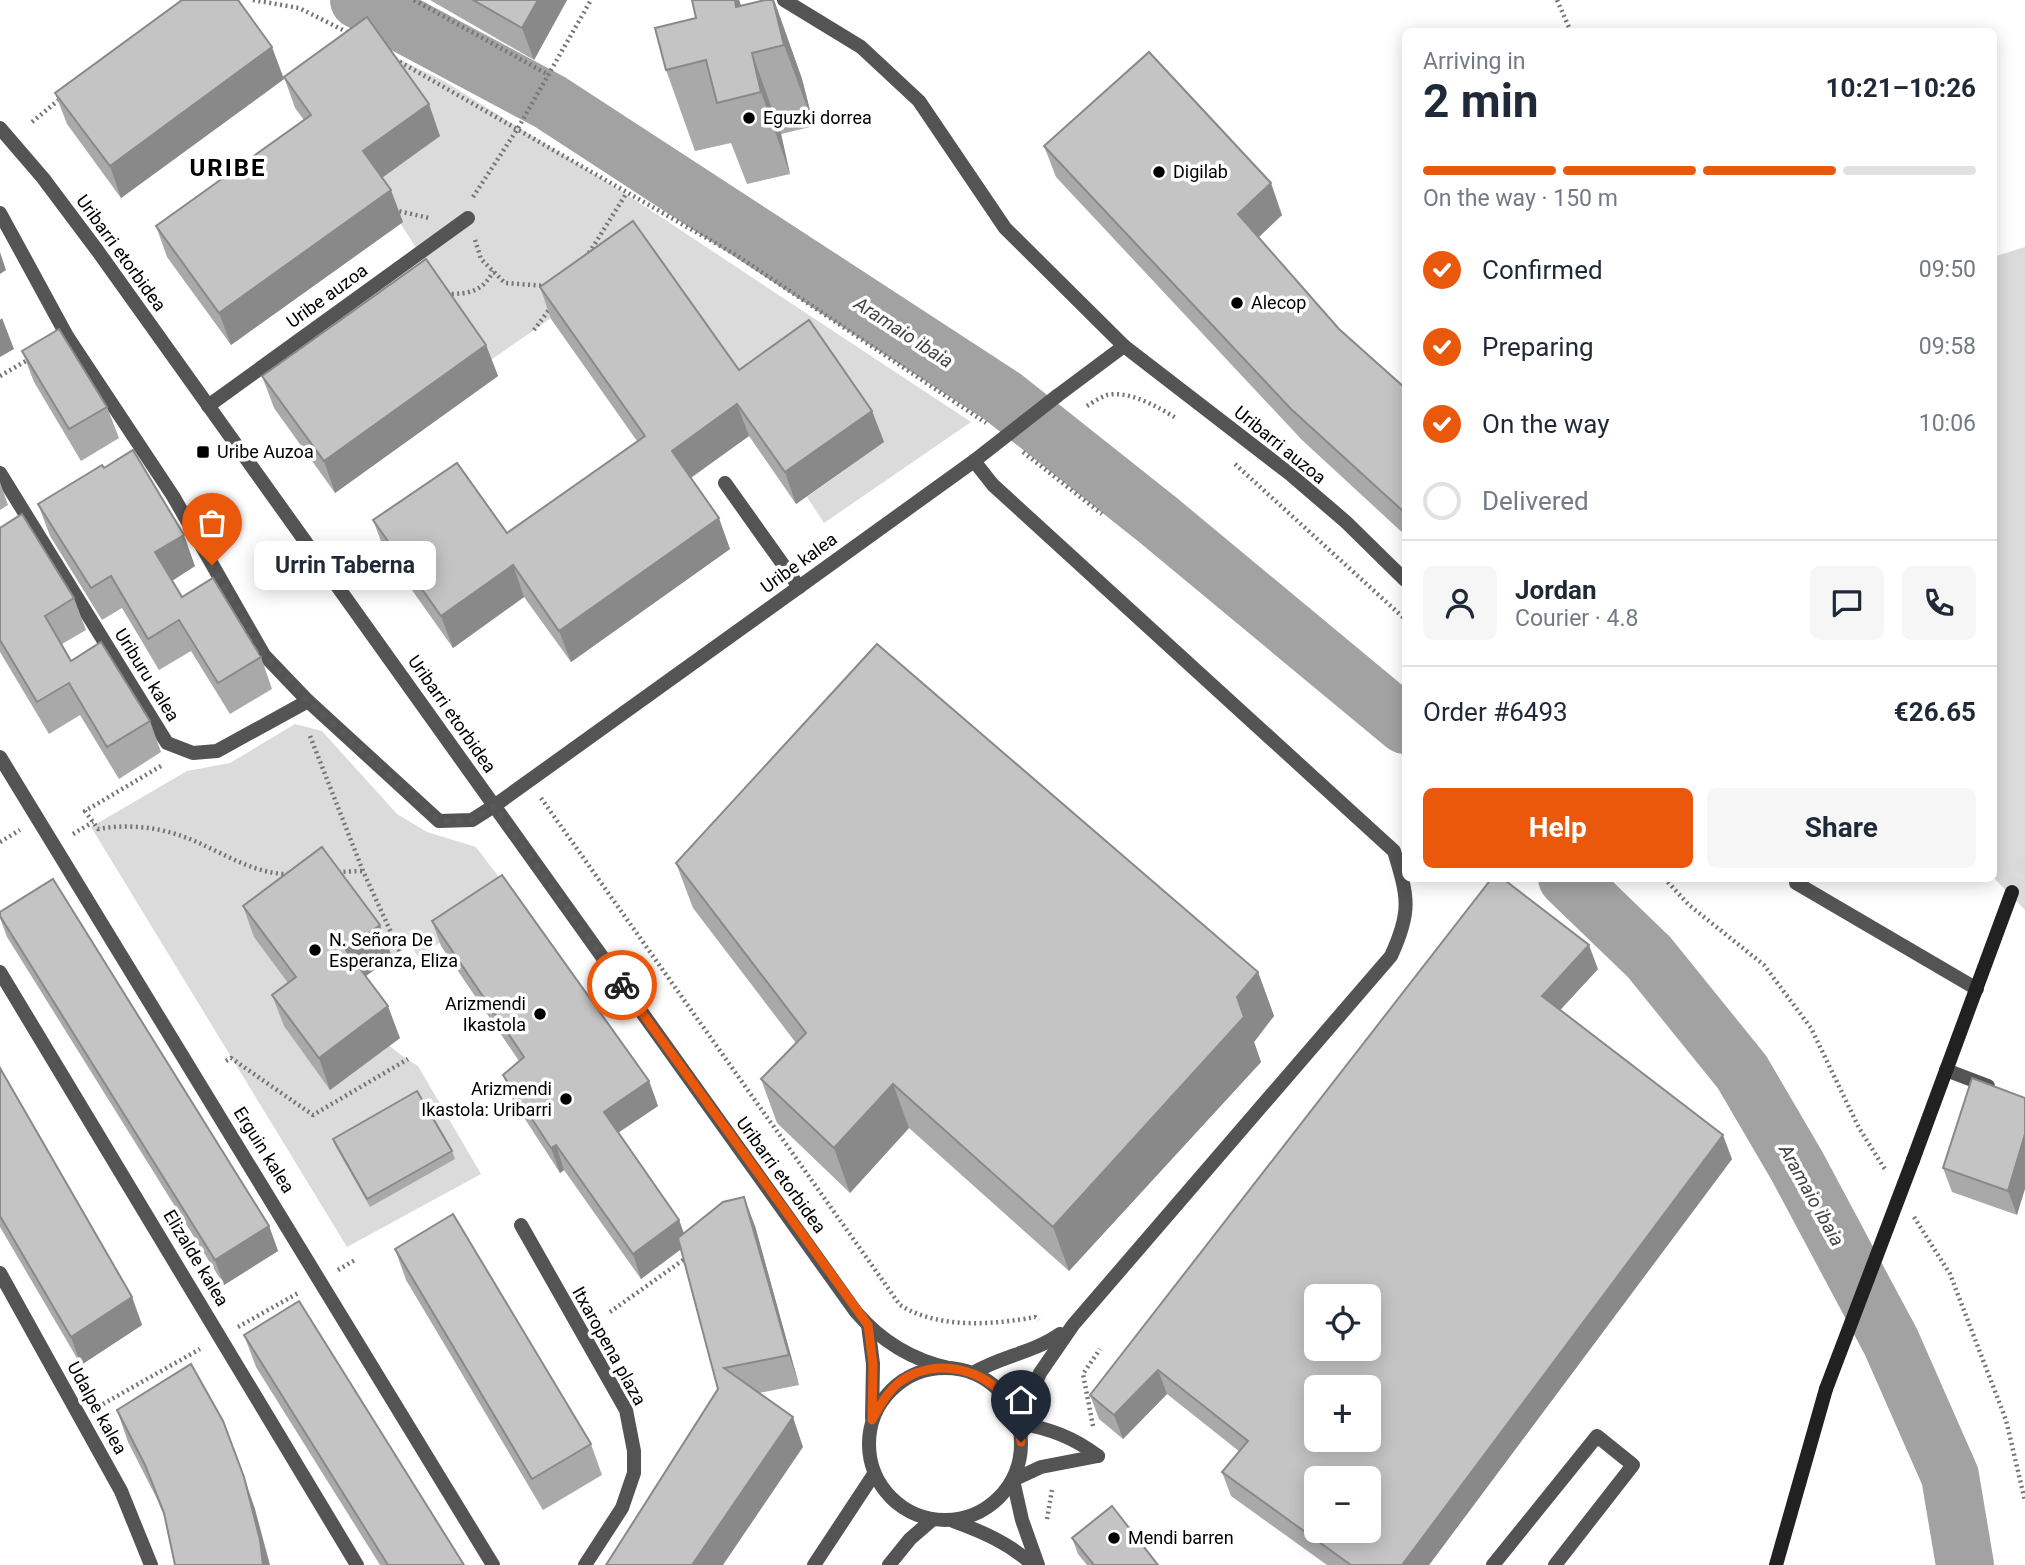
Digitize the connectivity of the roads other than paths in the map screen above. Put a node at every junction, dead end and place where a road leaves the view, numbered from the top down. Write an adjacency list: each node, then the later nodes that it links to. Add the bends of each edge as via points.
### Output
1 (784, 0): 5 (street, Uribarri auzoa, via 861,47 919,101 1006,228)
2 (0, 128): 6 (street, Uribarri etorbidea, via 66,209)
3 (0, 213): 12 (street, via 67,336 173,496 264,655)
4 (468, 218): 6 (street, Uribe auzoa)
5 (1124, 346): 7 (street, Uribe kalea, bridge); 10 (street, Uribarri auzoa, via 1290,474)
6 (208, 406): 14 (street, Uribarri etorbidea)
7 (974, 461): 11 (street, Uribe kalea); 15 (street, via 993,485 1394,851)
8 (0, 473): 12 (street, Uriburu kalea, via 167,743 193,753 217,751)
9 (725, 483): 11 (street)
10 (1402, 577)
11 (799, 587): 14 (street, Uribe kalea)
12 (308, 701): 14 (street, via 439,821 472,820)
13 (0, 757): 37 (street, Erguin kalea)
14 (494, 806): 25 (street, Uribarri etorbidea)
15 (1402, 877)
16 (1403, 882): 26 (street, via 1404,928 1391,956)
17 (1797, 882): 20 (street)
18 (2012, 892): 20 (main road)
19 (0, 972): 36 (street, Elizalde kalea)
20 (1977, 989): 21 (main road)
21 (1946, 1070): 22 (street); 44 (main road, bridge, via 1826,1389)
22 (2003, 1091)
23 (521, 1225): 38 (street, Itxaropena plaza, via 626,1410 634,1451 634,1473 622,1508)
24 (0, 1273): 35 (street, Udalpe kalea, via 121,1491)
25 (868, 1325): 27 (street, via 919,1362); 29 (street)
26 (1073, 1325): 28 (street, via 1042,1346); 30 (street, via 1040,1373)
27 (949, 1368): 28 (street); 29 (street, via 925,1370 902,1381 884,1398)
28 (973, 1373): 30 (street, via 1009,1402)
29 (872, 1420): 31 (street, via 869,1457)
30 (1019, 1423): 32 (street, via 1020,1461); 32 (street, via 1052,1429 1098,1456 1041,1467)
31 (874, 1474): 33 (street, via 888,1496 908,1512); 39 (street)
32 (1013, 1480): 34 (street, via 988,1507); 41 (street)
33 (932, 1520): 34 (street); 40 (street, via 909,1539)
34 (953, 1521): 41 (street, via 993,1537)
35 (151, 1565)
36 (357, 1565)
37 (493, 1565)
38 (585, 1565)
39 (814, 1565)
40 (889, 1565)
41 (1035, 1565)
42 (1493, 1565): 43 (street, via 1597,1436 1633,1465)
43 (1555, 1565)
44 (1776, 1565)

